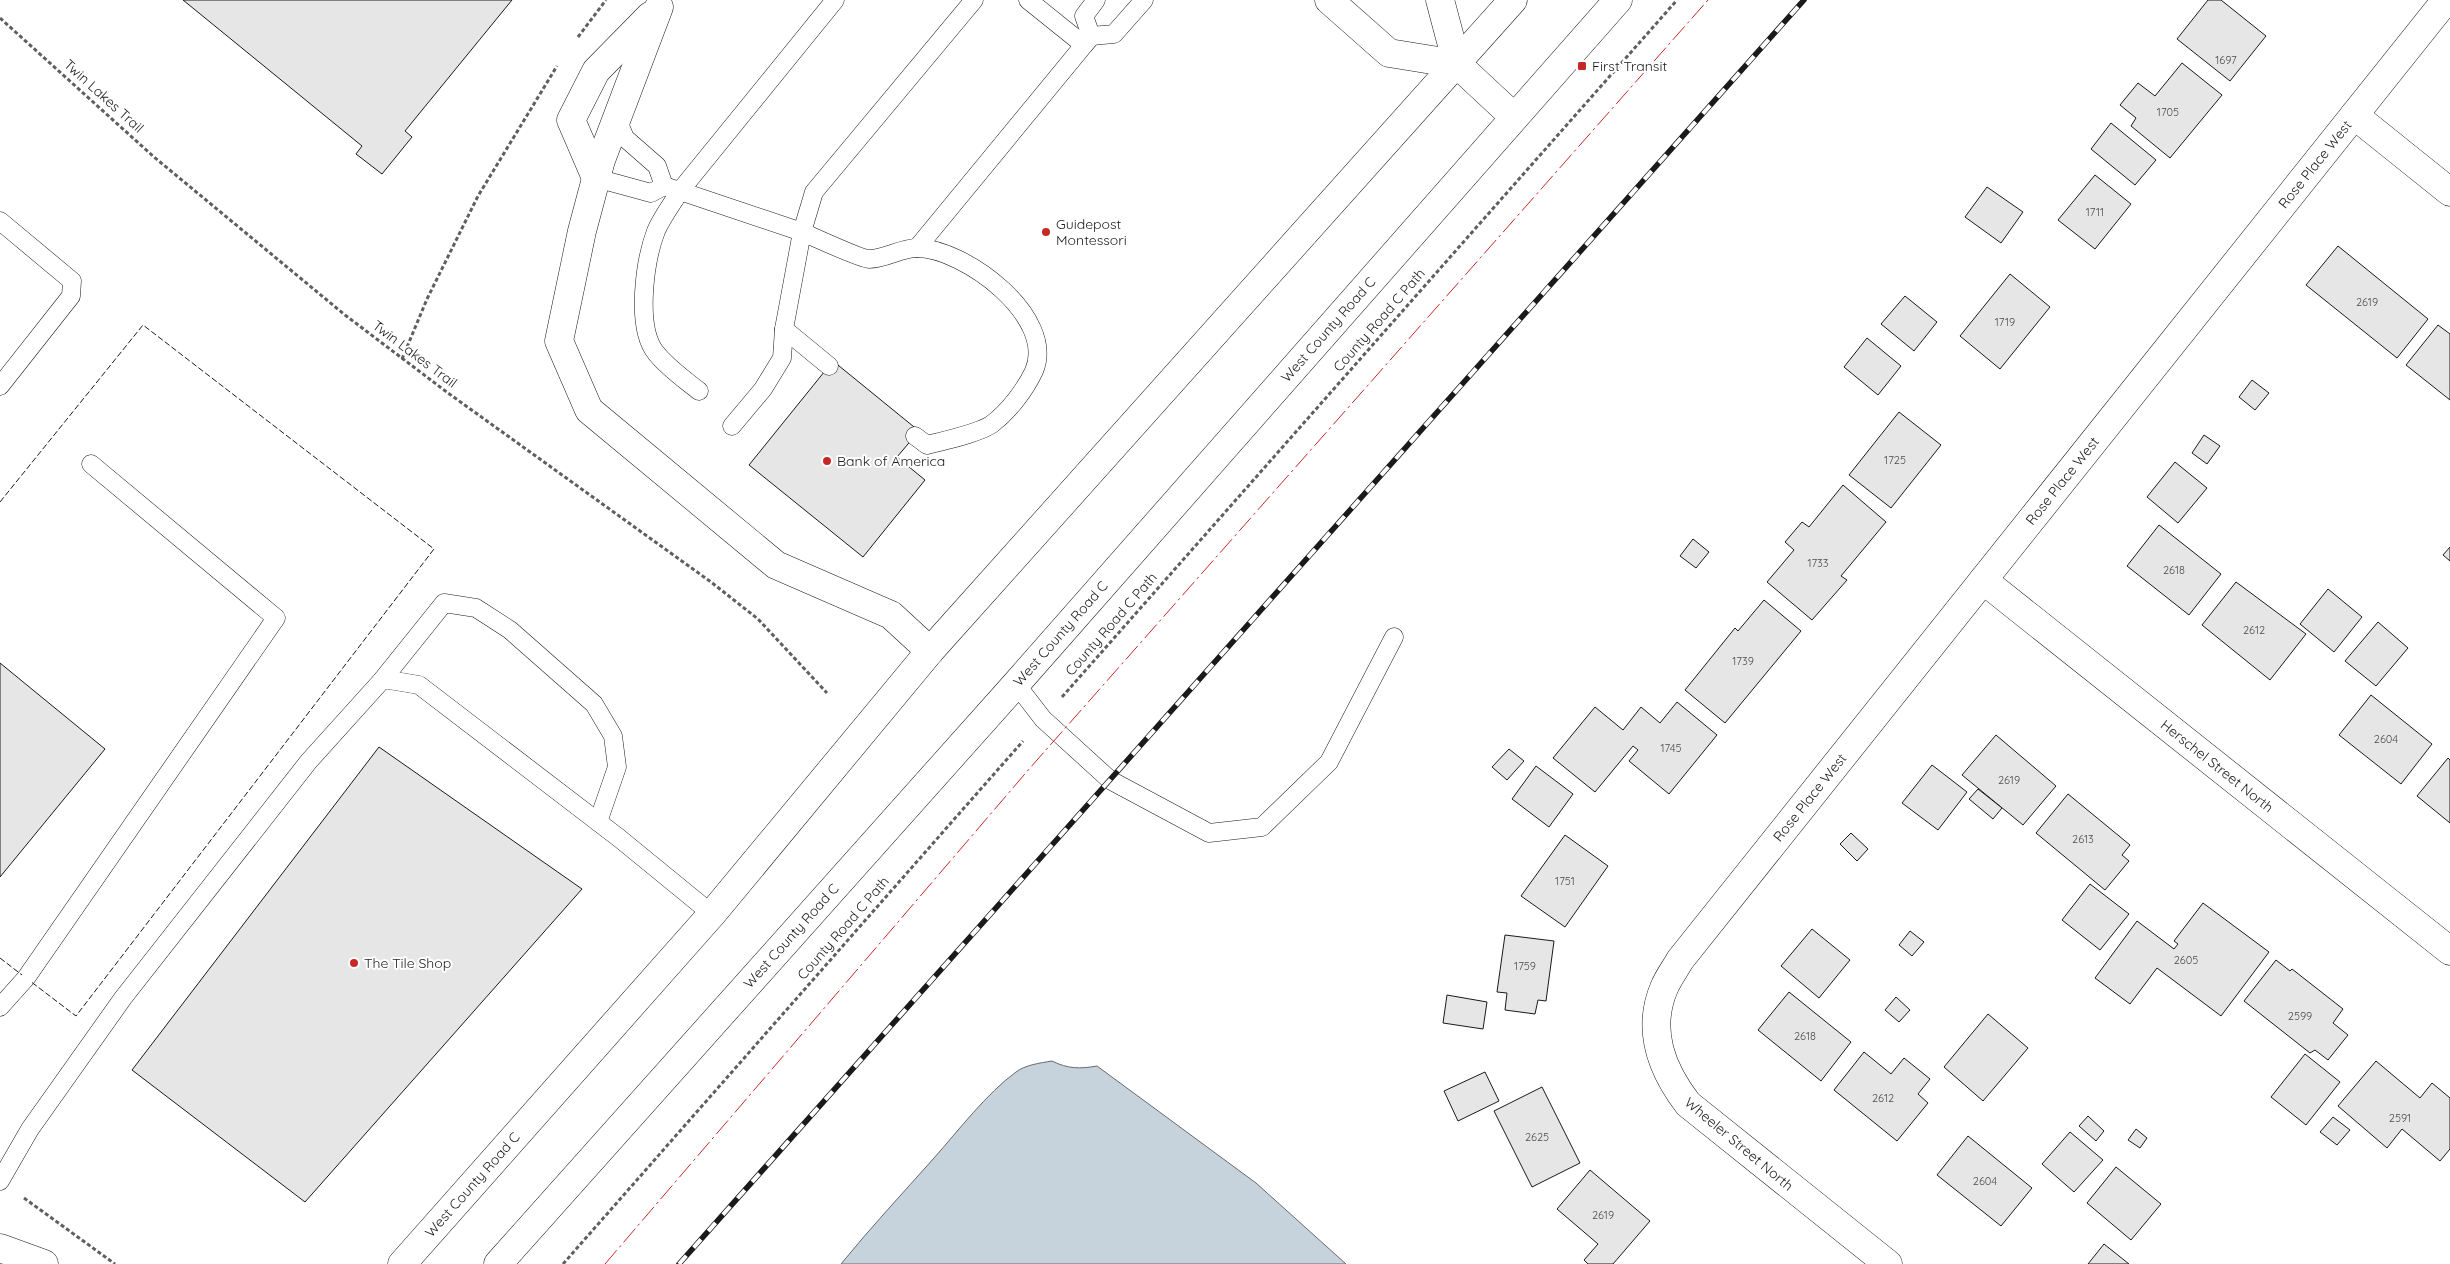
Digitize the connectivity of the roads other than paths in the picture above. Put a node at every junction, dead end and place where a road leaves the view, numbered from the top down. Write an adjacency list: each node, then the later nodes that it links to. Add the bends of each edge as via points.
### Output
1 (835, 0): 18 (lane)
2 (974, 0): 21 (lane, via 814,192)
3 (1028, 0): 12 (lane)
4 (1096, 0): 12 (lane, via 1084,16)
5 (1144, 0): 12 (lane, via 1114,34)
6 (1328, 0): 13 (street, via 1389,53)
7 (1440, 0): 13 (street)
8 (1513, 0): 13 (street, West County Road C)
9 (1618, 0): 16 (street, West County Road C)
10 (2446, 0): 15 (street, Rose Place West)
11 (662, 3): 14 (street); 17 (street, via 596,71 571,120)
12 (1087, 41): 22 (lane)
13 (1457, 64): 16 (street); 32 (street, West County Road C)
14 (619, 108): 17 (street); 18 (lane, via 624,138 657,166)
15 (2354, 115): 19 (street); 30 (street, Rose Place West)
16 (1514, 117): 34 (street, West County Road C)
17 (596, 178): 18 (lane, via 651,193); 32 (street, via 558,341 589,410 776,565 891,615)
18 (672, 189): 21 (lane); 26 (lane, via 647,265 642,316 655,352)
19 (2450, 192)
20 (0, 221): 25 (lane, via 72,281 71,296)
21 (802, 232): 22 (lane, via 868,259); 23 (lane)
22 (917, 248): 28 (lane, via 952,254 1007,293 1026,316 1037,341 1036,365 1026,388 991,425 927,445)
23 (784, 330): 24 (lane); 27 (lane, via 782,358 763,389)
24 (829, 366)
25 (0, 386)
26 (699, 391)
27 (732, 426)
28 (915, 436)
29 (91, 464): 39 (lane, via 276,618 26,978)
30 (1983, 580): 37 (street, Herschel Street North); 38 (street, Rose Place West)
31 (1394, 637): 34 (lane, via 1330,762 1262,827 1209,833 1110,780 1043,718)
32 (930, 651): 36 (street, West County Road C)
33 (383, 679): 35 (lane, via 419,685); 35 (lane, via 444,603 476,608 510,630 594,704 613,736 617,768); 40 (lane, via 309,761 123,998 30,1129)
34 (1016, 684): 44 (street, West County Road C)
35 (598, 822): 36 (lane)
36 (712, 914): 43 (street, West County Road C)
37 (2450, 951)
38 (1680, 960): 45 (street, Wheeler Street North, via 1664,988 1656,1019 1658,1049 1670,1081 1697,1112)
39 (0, 1007)
40 (0, 1181)
41 (0, 1248): 42 (street)
42 (44, 1264)
43 (402, 1264)
44 (498, 1264)
45 (1888, 1264)

